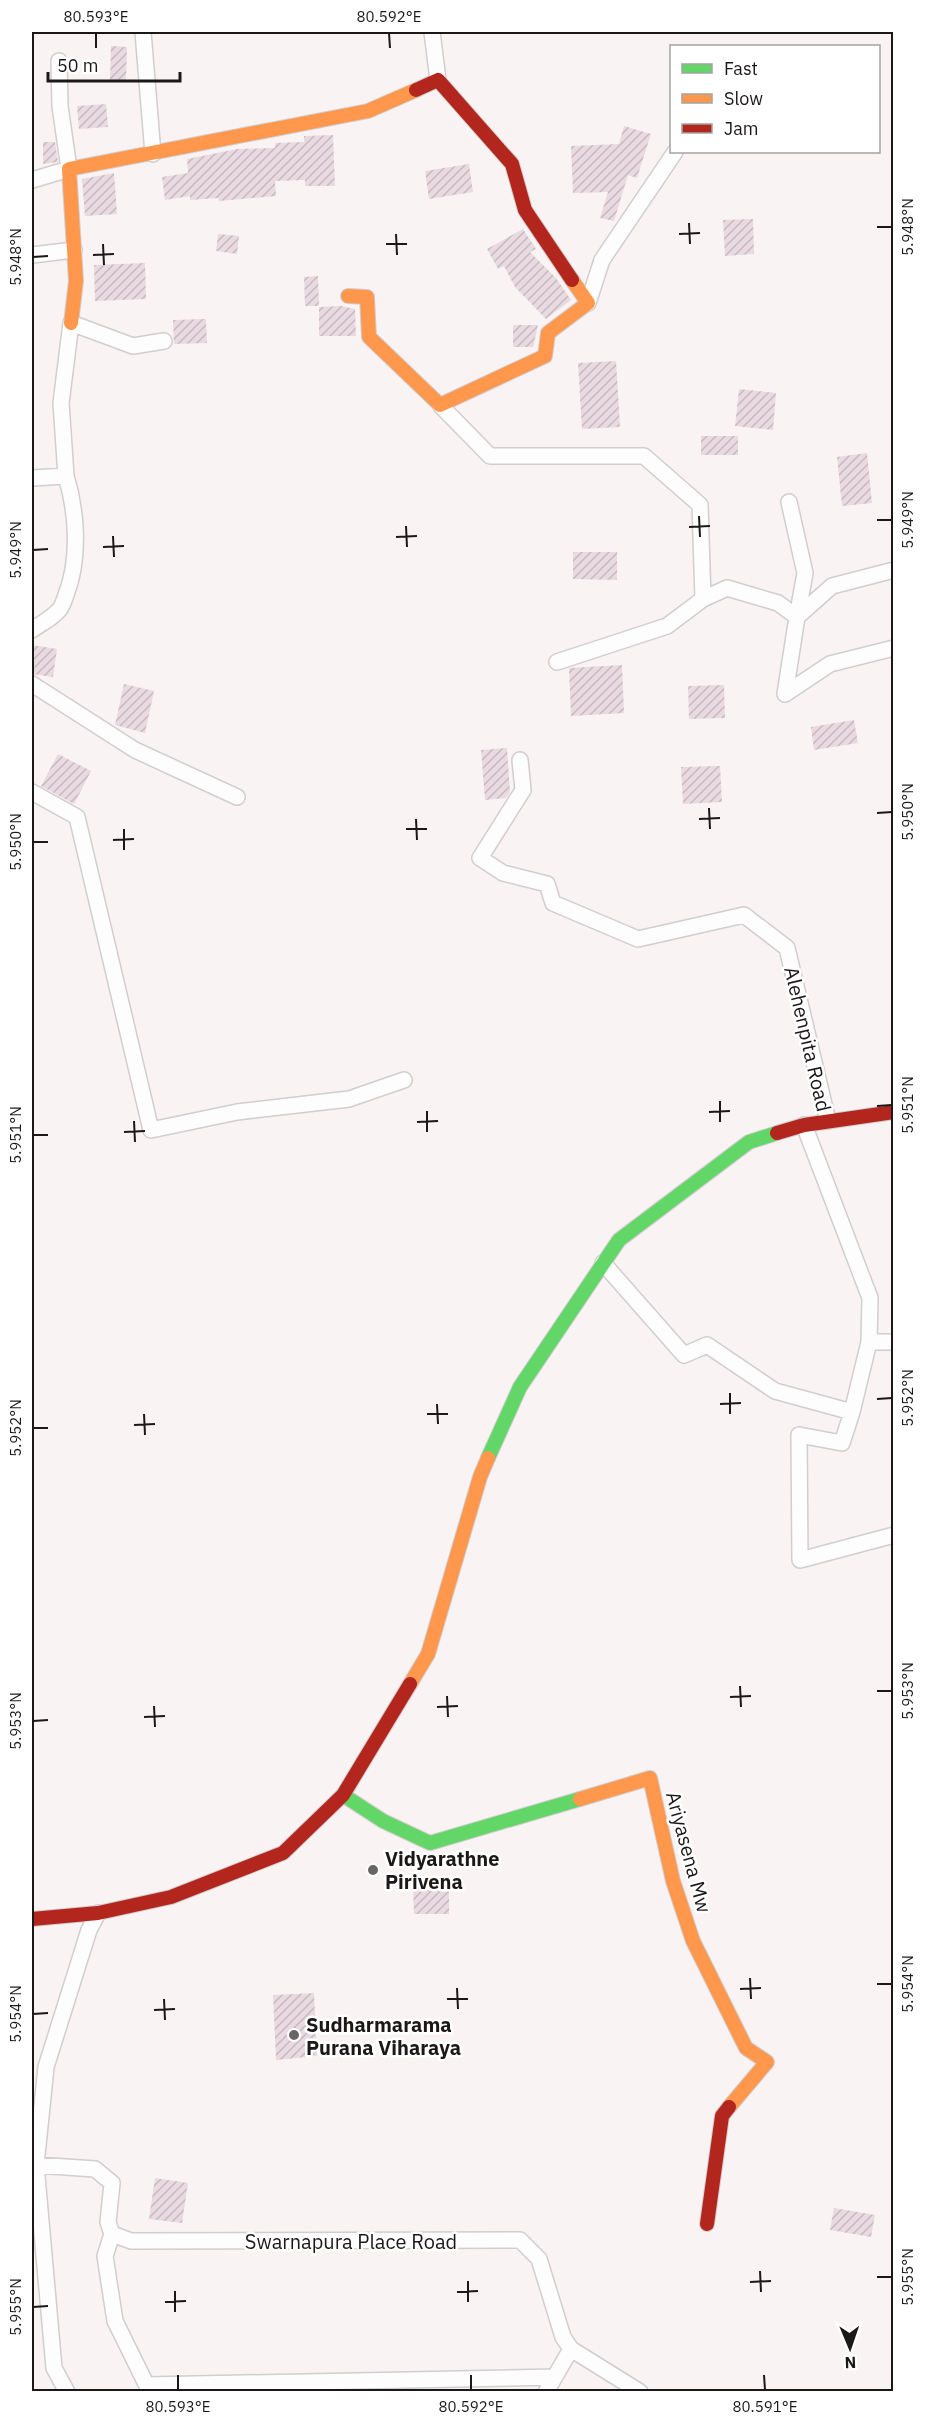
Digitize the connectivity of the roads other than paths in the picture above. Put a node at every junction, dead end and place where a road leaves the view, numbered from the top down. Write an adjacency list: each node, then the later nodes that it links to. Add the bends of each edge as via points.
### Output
1 (143, 32): 6 (street)
2 (432, 32): 4 (street)
3 (59, 61): 7 (street, via 60,106)
4 (438, 80): 6 (street, via 368,111); 12 (street, via 512,164 525,210)
5 (674, 153): 12 (street, via 602,260)
6 (153, 154): 7 (street)
7 (69, 169): 8 (street); 9 (street)
8 (32, 180)
9 (74, 250): 10 (street); 13 (street, via 76,281)
10 (32, 255)
11 (348, 296): 15 (street, via 367,297 369,337)
12 (588, 303): 15 (street, via 548,333 544,356)
13 (71, 323): 14 (street, via 133,346); 16 (street, via 61,403)
14 (164, 341)
15 (440, 405): 20 (street, via 490,456 644,456 700,505)
16 (66, 476): 17 (street); 22 (street, via 73,505 73,578 60,610)
17 (32, 478)
18 (789, 502): 21 (street, via 805,573)
19 (894, 570): 21 (street, via 832,586)
20 (703, 599): 21 (street, via 727,588 778,603); 24 (street, via 667,626)
21 (797, 617): 23 (street, via 785,694 830,664)
22 (32, 630)
23 (894, 648)
24 (557, 662)
25 (32, 684): 28 (street, via 135,750)
26 (520, 759): 31 (street, Alehenpita Road, via 523,790 480,858 502,873 547,884 553,903 638,939 744,915 787,948)
27 (32, 792): 29 (street, via 77,818 151,1130 237,1112 349,1099)
28 (237, 797)
29 (404, 1080)
30 (894, 1112): 31 (street)
31 (828, 1121): 32 (street)
32 (804, 1125): 33 (street, via 749,1142 619,1240); 34 (street, via 870,1298)
33 (603, 1263): 36 (street, via 684,1355 707,1345 775,1391); 38 (street, via 520,1387 480,1477 428,1654)
34 (869, 1342): 35 (street); 36 (street)
35 (894, 1342)
36 (852, 1412): 37 (street, via 842,1443 799,1435 800,1560)
37 (894, 1535)
38 (343, 1795): 39 (street, via 283,1853 171,1897); 42 (street, Ariyasena Mw, via 383,1821 430,1843 650,1778 673,1881 693,1941 746,2048 767,2062 722,2116)
39 (98, 1913): 40 (street); 41 (street, via 89,1930 46,2067)
40 (32, 1919)
41 (36, 2164): 43 (street, via 95,2169 112,2183 108,2222); 47 (street, via 54,2368)
42 (707, 2224)
43 (112, 2234): 44 (street, Swarnapura Place Road, via 131,2241 520,2240 539,2259 563,2337); 46 (street, via 105,2256 115,2321)
44 (571, 2349): 45 (street); 49 (street)
45 (555, 2377): 46 (street); 48 (street)
46 (148, 2388)
47 (67, 2391)
48 (546, 2391)
49 (640, 2391)

